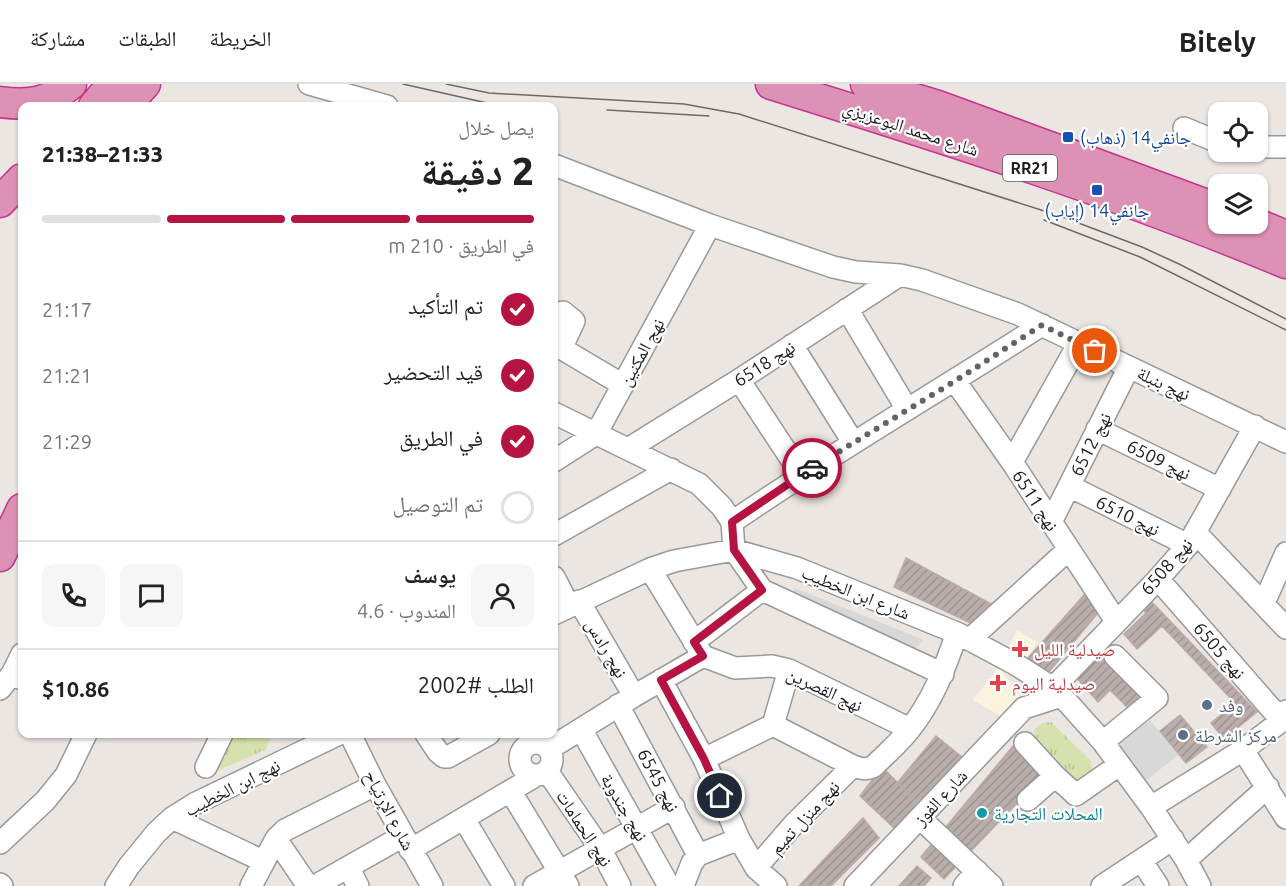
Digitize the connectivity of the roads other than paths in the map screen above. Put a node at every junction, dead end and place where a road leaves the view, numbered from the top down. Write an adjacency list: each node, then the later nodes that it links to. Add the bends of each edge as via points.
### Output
1 (71, 84): 8 (highway, via 46,101)
2 (113, 84): 9 (highway)
3 (145, 84): 10 (highway)
4 (309, 84): 11 (street)
5 (771, 84): 20 (highway, شارع محمد البوعزيزي / RR21, via 1197,226)
6 (867, 84): 18 (highway, شارع محمد البوعزيزي / RR21, via 938,106)
7 (0, 102): 12 (highway)
8 (35, 102)
9 (97, 102)
10 (129, 102)
11 (352, 102)
12 (18, 103)
13 (1184, 128): 14 (street)
14 (1208, 138)
15 (1268, 147): 16 (street)
16 (1286, 147)
17 (558, 167): 19 (street, نهج بنبلة)
18 (1208, 205)
19 (710, 225): 21 (street, نهج بنبلة, via 833,267); 32 (street, نهج المكنين)
20 (1286, 263)
21 (900, 275): 22 (street, نهج 6518); 24 (street, نهج بنبلة, via 969,296)
22 (847, 309): 27 (street, نهج 6518); 33 (street)
23 (558, 317): 26 (street, via 563,312 574,321)
24 (1042, 325): 25 (street, نهج بنبلة); 31 (street)
25 (1079, 343): 29 (street, نهج بنبلة); 42 (street)
26 (558, 345)
27 (792, 345): 30 (street, نهج 6518); 38 (street)
28 (558, 348): 32 (street)
29 (1129, 367): 35 (street, نهج بنبلة); 36 (street, نهج 6512)
30 (739, 380): 40 (street, نهج 6518); 44 (street)
31 (955, 381): 33 (street); 42 (street, نهج 6511)
32 (623, 385): 37 (street, نهج المكنين)
33 (907, 409): 38 (street)
34 (558, 415): 37 (street)
35 (1255, 426): 39 (street, نهج بنبلة); 46 (street, نهج 6508)
36 (1097, 429): 45 (street, نهج 6512); 46 (street, نهج 6509)
37 (596, 434): 40 (street); 41 (street, نهج المكنين)
38 (853, 442): 44 (street)
39 (1286, 442)
40 (628, 449): 43 (street)
41 (558, 458)
42 (1012, 462): 49 (street, نهج 6511)
43 (671, 469): 48 (street, via 704,489); 50 (street)
44 (801, 474): 48 (street)
45 (1069, 486): 49 (street, نهج 6512); 51 (street, نهج 6510)
46 (1220, 489): 51 (street, نهج 6508)
47 (18, 518): 54 (highway)
48 (732, 522): 52 (street)
49 (1051, 522): 53 (street, نهج 6511)
50 (558, 533)
51 (1192, 538): 57 (street, نهج 6508); 60 (street, نهج 6510)
52 (734, 550): 56 (street, شارع ابن الخطيب); 59 (street); 64 (street, شارع ابن الخطيب, via 797,568)
53 (1068, 550): 62 (street, نهج 6511); 64 (street)
54 (0, 556)
55 (1285, 556): 60 (street)
56 (650, 569): 61 (street, شارع ابن الخطيب); 65 (street)
57 (1158, 579): 62 (street, نهج 6508); 76 (street, نهج 6505)
58 (558, 586): 61 (street, نهج رادس)
59 (762, 590): 65 (street); 70 (street)
60 (1264, 603): 63 (street, نهج 6510)
61 (567, 607): 74 (street, نهج رادس)
62 (1116, 621): 73 (street, نهج 6508)
63 (1286, 628)
64 (963, 637): 69 (street, شارع ابن الخطيب); 70 (street)
65 (699, 649): 68 (street, نهج القصرين, via 735,668 772,666); 71 (street)
66 (1115, 656): 88 (street, via 1157,698)
67 (18, 664): 72 (street)
68 (789, 670): 77 (street); 79 (street, نهج القصرين)
69 (1028, 673): 73 (street, شارع ابن الخطيب); 75 (street)
70 (943, 674): 79 (street)
71 (661, 680): 74 (street); 91 (street)
72 (11, 681)
73 (1057, 692): 75 (street, شارع الفوز); 88 (street, شارع ابن الخطيب)
74 (626, 701): 78 (street); 101 (street, نهج 6545)
75 (1024, 708): 104 (street, شارع الفوز)
76 (1284, 718): 90 (street)
77 (772, 725): 91 (street); 93 (street)
78 (581, 729): 86 (street); 107 (street, نهج جندوبة)
79 (910, 729): 93 (street, via 874,766)
80 (84, 738): 111 (street, via 66,776)
81 (220, 738): 94 (street)
82 (331, 738): 103 (street, نهج ابن الخطيب)
83 (352, 738): 97 (street, شارع الإرتياح)
84 (429, 738): 85 (street, via 438,752 448,757)
85 (482, 738)
86 (558, 738)
87 (555, 739): 95 (street, via 552,758); 95 (street, نهج الحمامات, via 545,745 534,742 521,752 522,768)
88 (1103, 742): 92 (street, شارع ابن الخطيب)
89 (1025, 743): 96 (street)
90 (1243, 750): 98 (street); 102 (street)
91 (704, 759): 109 (street)
92 (1119, 765): 96 (street, via 1076,795); 102 (street, شارع ابن الخطيب)
93 (853, 766): 118 (street, نهج منزل تميم)
94 (206, 767)
95 (542, 773): 99 (street); 113 (street, نهج الحمامات)
96 (1055, 776): 100 (street)
97 (375, 785): 108 (street, via 289,827); 112 (street, شارع الإرتياح)
98 (1268, 787): 105 (street); 119 (street)
99 (511, 792): 106 (street); 120 (street)
100 (1028, 800)
101 (674, 807): 107 (street); 114 (street, نهج 6545)
102 (1151, 807): 110 (street, شارع ابن الخطيب)
103 (172, 818): 116 (street); 124 (street, نهج ابن الخطيب)
104 (920, 818): 121 (street); 133 (street, شارع الفوز)
105 (1286, 818)
106 (464, 819): 112 (street); 129 (street)
107 (637, 827): 113 (street); 123 (street, نهج جندوبة)
108 (276, 839): 116 (street); 125 (street)
109 (740, 839): 114 (street); 118 (street)
110 (1173, 839): 115 (street); 119 (street, شارع ابن الخطيب)
111 (0, 843)
112 (407, 843): 117 (street); 128 (street, شارع الإرتياح)
113 (600, 849): 120 (street); 131 (street, نهج الحمامات)
114 (699, 855): 123 (street)
115 (1141, 860): 135 (street); 136 (street)
116 (263, 861): 122 (street)
117 (348, 867): 126 (street); 127 (street)
118 (756, 868): 132 (street)
119 (1197, 877)
120 (563, 879): 130 (street)
121 (970, 879): 134 (street)
122 (253, 885)
123 (681, 885)
124 (116, 886)
125 (308, 886)
126 (315, 886)
127 (358, 886)
128 (432, 886)
129 (504, 886)
130 (534, 886)
131 (620, 886)
132 (776, 886)
133 (855, 886)
134 (992, 886)
135 (1102, 886)
136 (1158, 886)

